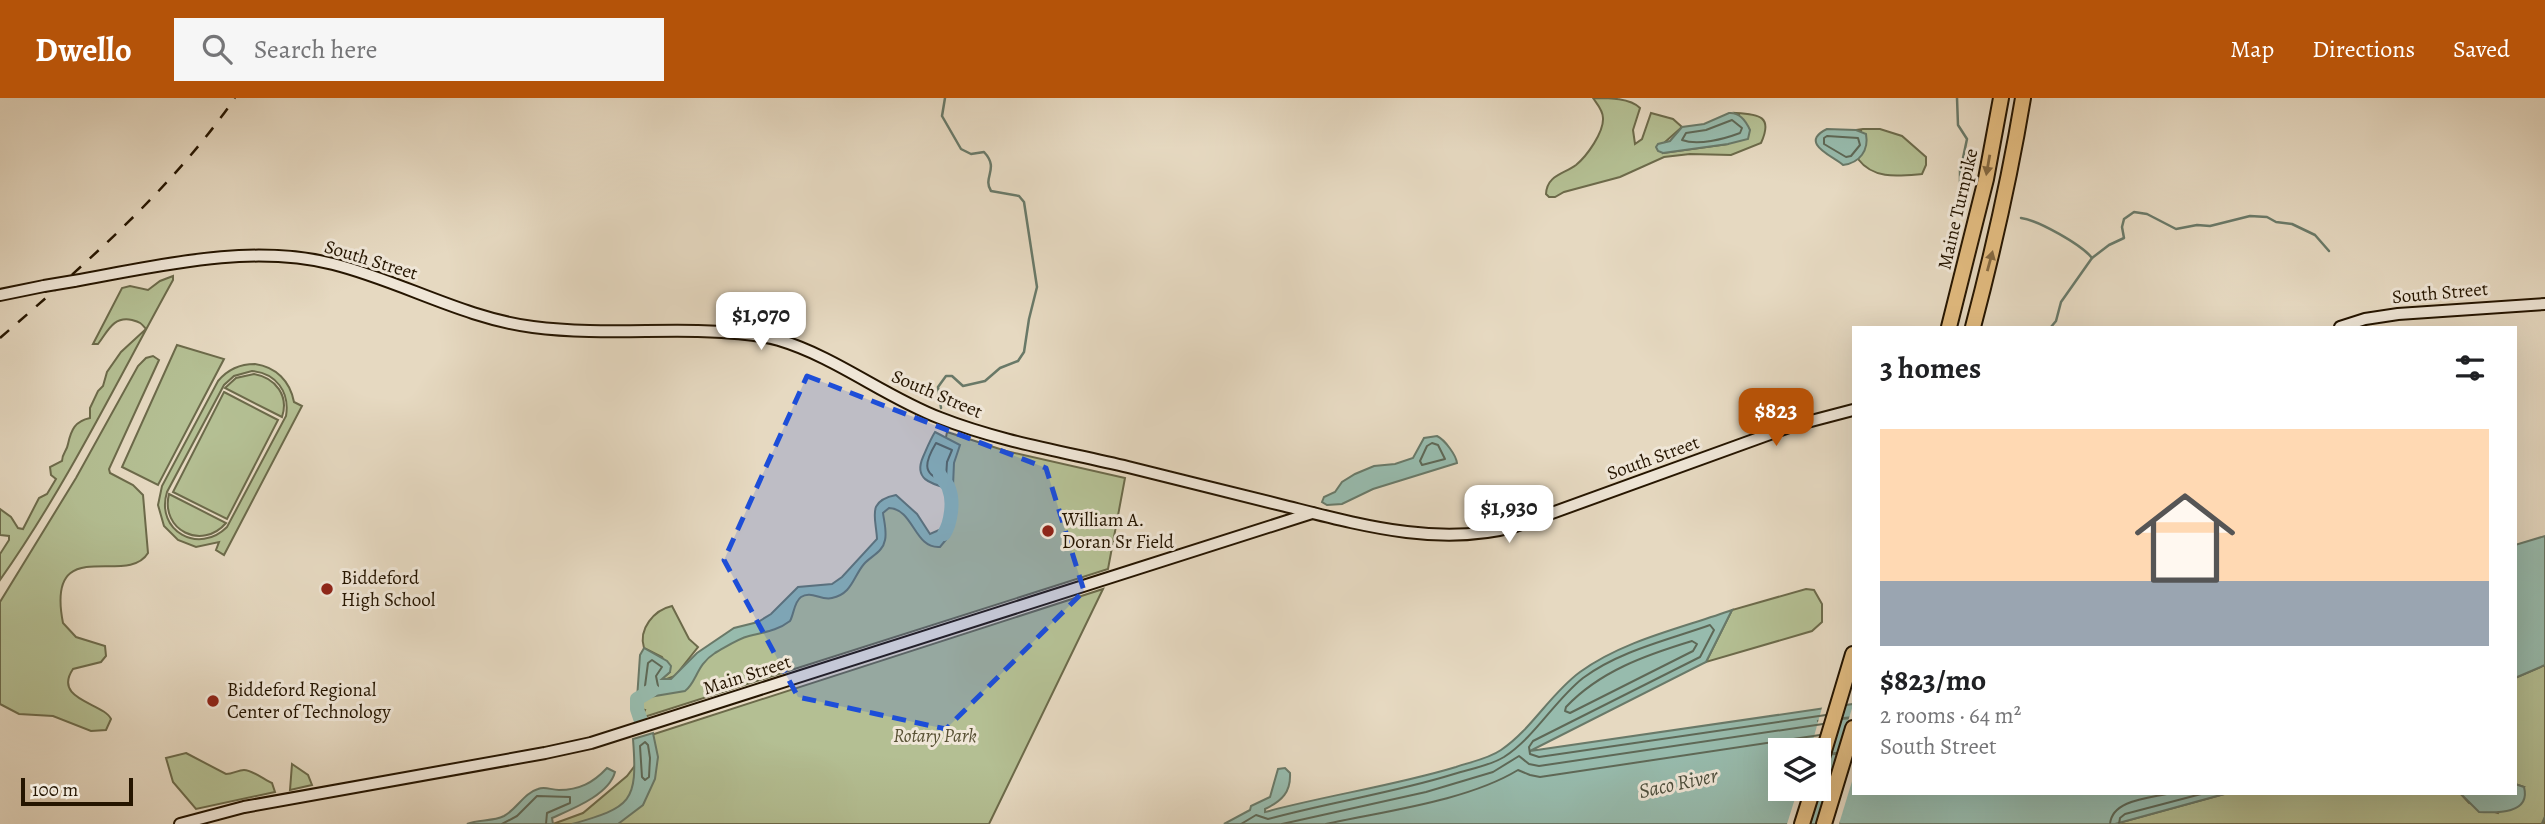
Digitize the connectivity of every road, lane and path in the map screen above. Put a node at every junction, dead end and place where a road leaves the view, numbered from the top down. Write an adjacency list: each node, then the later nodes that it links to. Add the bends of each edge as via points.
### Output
1 (2001, 98): 5 (highway, Maine Turnpike, one-way to 5)
2 (2023, 98): 6 (highway, one-way to 2, via 2008,185)
3 (0, 295): 9 (street, South Street, bridge, via 250,255 318,261 527,326 772,338 962,426)
4 (2545, 304): 7 (street, South Street, via 2398,314)
5 (1949, 326)
6 (1973, 326)
7 (2343, 326)
8 (1852, 410): 9 (street, South Street, via 1792,426 1489,533 1418,534)
9 (1312, 513): 14 (street, Main Street, via 591,743 244,807)
10 (1852, 658): 12 (highway)
11 (1852, 731): 16 (highway)
12 (1828, 738)
13 (1809, 801): 15 (highway)
14 (180, 824)
15 (1802, 824)
16 (1824, 824)

